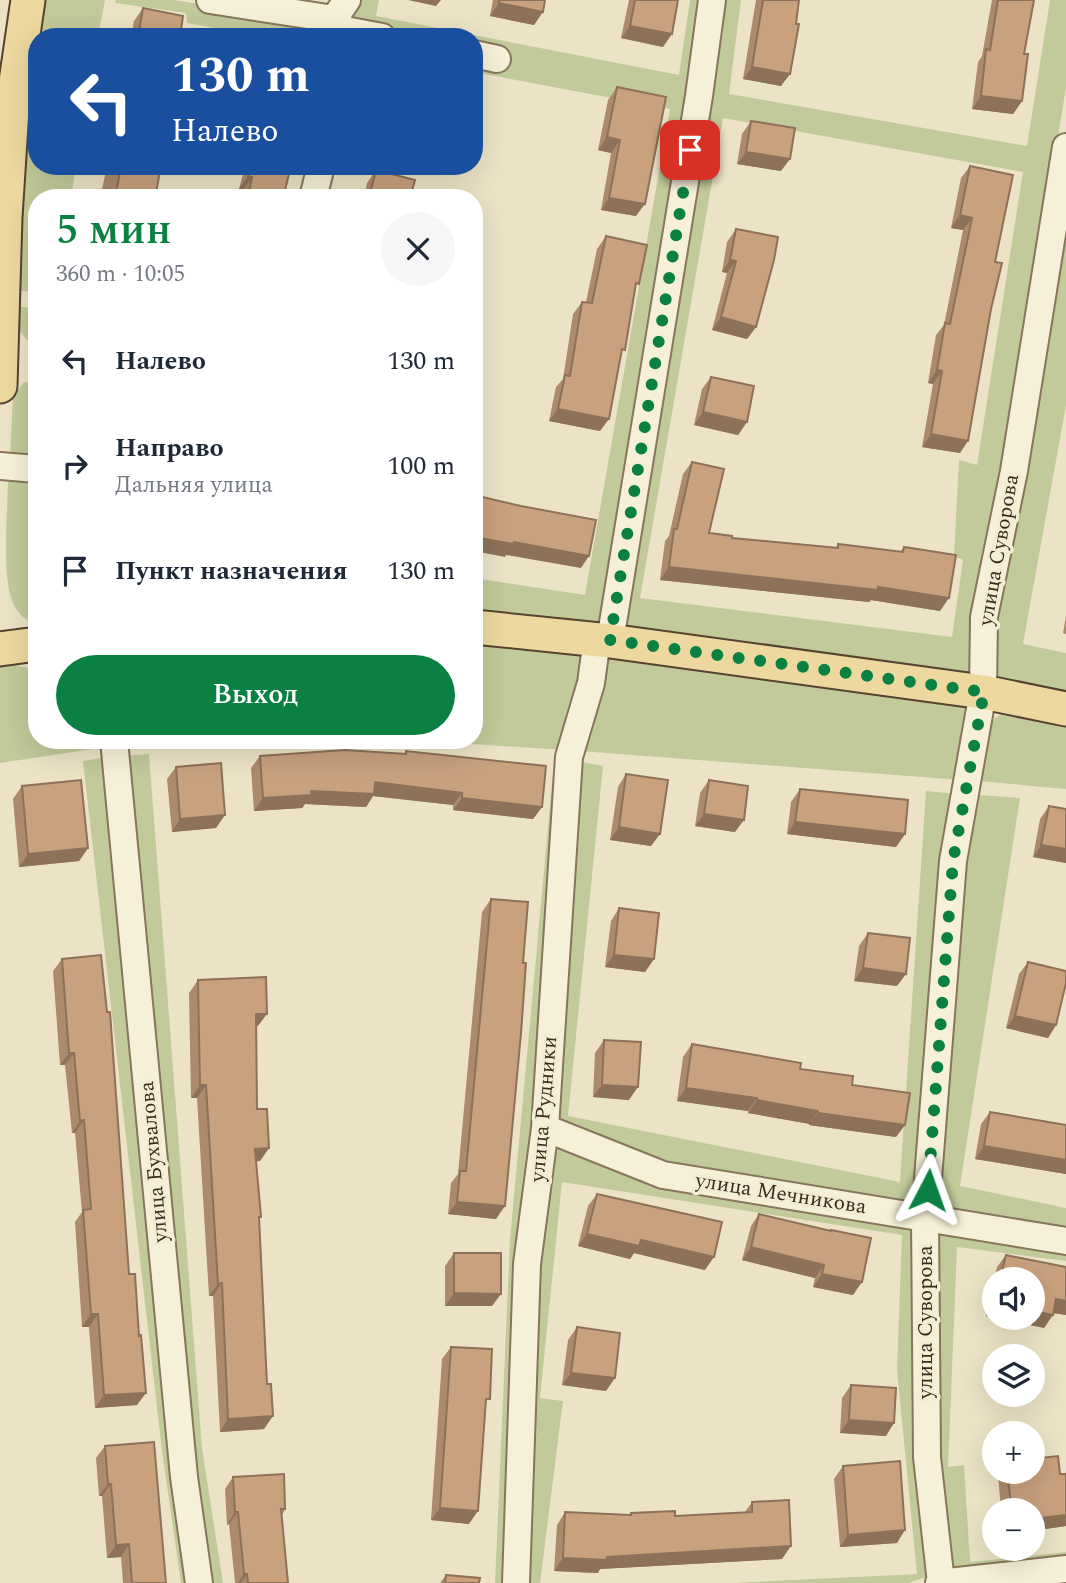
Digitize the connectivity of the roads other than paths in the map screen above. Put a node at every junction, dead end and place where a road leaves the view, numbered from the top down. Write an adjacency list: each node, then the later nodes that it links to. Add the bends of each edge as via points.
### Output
1 (28, 0): 7 (main road, via 12,108)
2 (210, 0): 4 (street)
3 (712, 0): 12 (street, улица Рудники)
4 (343, 21): 5 (street)
5 (360, 28)
6 (1066, 147): 15 (street, улица Суворова, via 1014,471 984,617)
7 (2, 297): 8 (main road)
8 (0, 386)
9 (0, 466): 10 (street)
10 (28, 468)
11 (483, 628): 12 (main road)
12 (604, 640): 15 (main road); 18 (street, улица Рудники, via 569,757)
13 (28, 645): 14 (main road)
14 (0, 649)
15 (984, 692): 16 (main road); 19 (street, улица Суворова, via 953,861)
16 (1066, 709)
17 (115, 749): 22 (street, улица Бухвалова, via 184,1477)
18 (545, 1128): 19 (street, улица Мечникова, via 663,1175); 23 (street, улица Рудники, via 527,1264)
19 (925, 1217): 20 (street, улица Мечникова); 24 (street, улица Суворова, via 927,1457)
20 (1066, 1241)
21 (1066, 1569): 24 (street)
22 (199, 1583)
23 (516, 1583)
24 (940, 1583)

